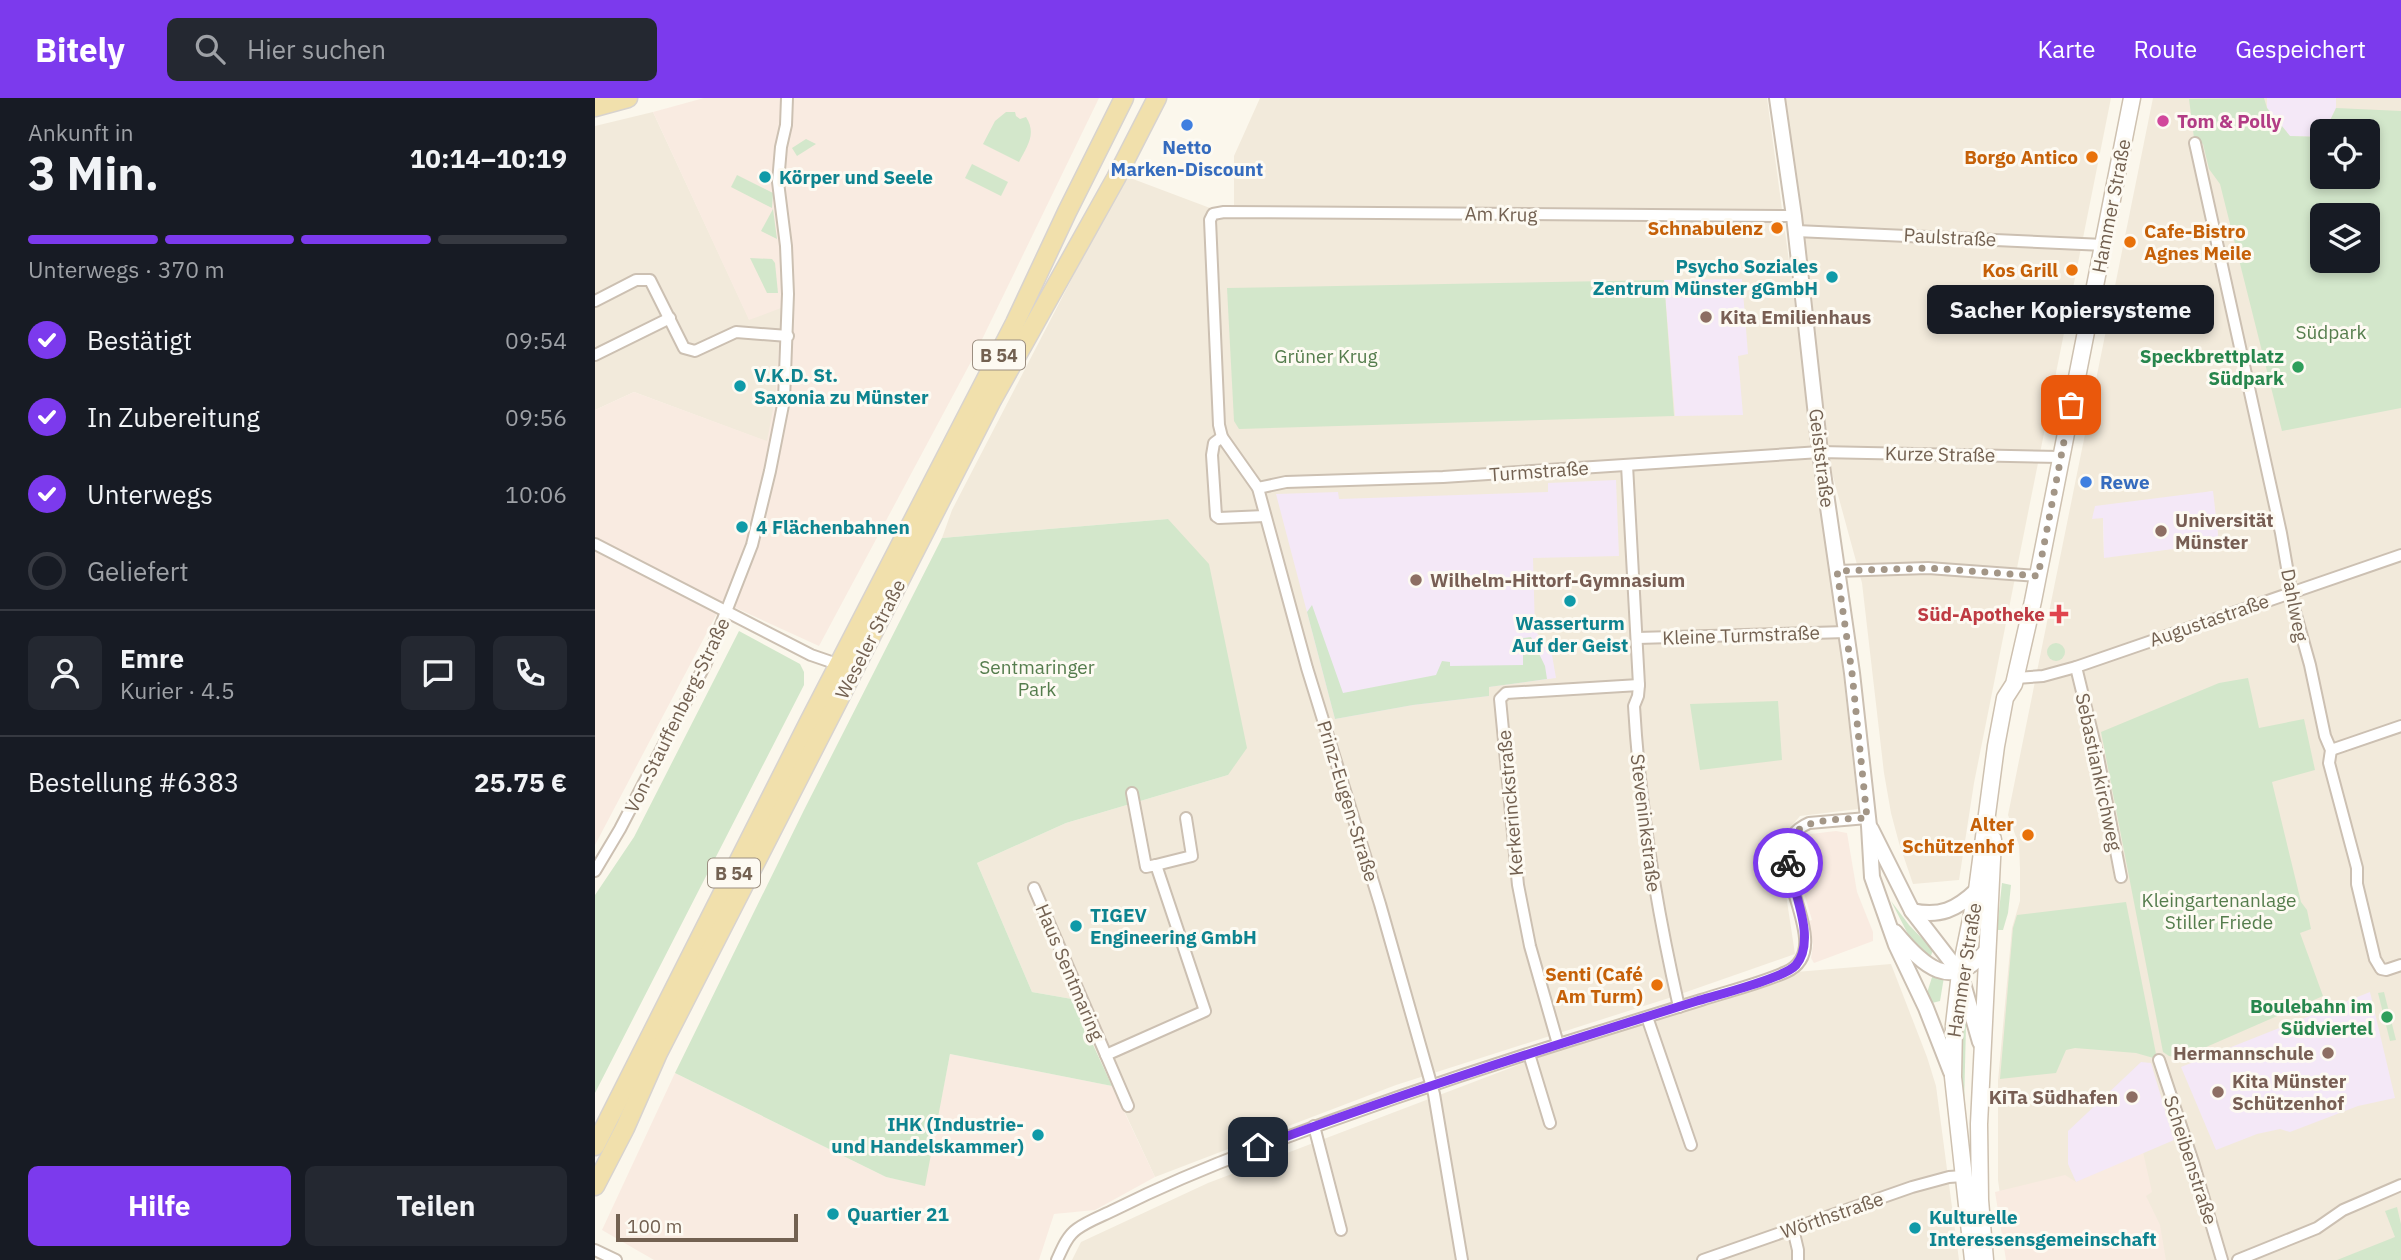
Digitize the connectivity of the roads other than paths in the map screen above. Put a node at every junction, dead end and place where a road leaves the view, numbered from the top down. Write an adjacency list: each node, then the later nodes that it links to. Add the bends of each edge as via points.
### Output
1 (628, 98): 7 (main road)
2 (787, 98): 14 (street, Von-Stauffenberg-Straße, via 778,182 786,246)
3 (1124, 98): 30 (main road, Weseler Straße / B 54)
4 (1157, 98): 30 (main road, Weseler Straße / B 54)
5 (1777, 98): 10 (street, Geiststraße)
6 (2132, 98): 11 (main road, Hammer Straße)
7 (595, 107)
8 (2195, 143): 26 (street, Dahlweg)
9 (1210, 220): 10 (street, Am Krug, via 1213,214 1224,212); 16 (street, Prinz-Eugen-Straße)
10 (1795, 224): 11 (street, Paulstraße); 17 (street, Geiststraße)
11 (2104, 245): 18 (main road, Hammer Straße)
12 (595, 301): 13 (street, via 636,280 650,280)
13 (670, 318): 14 (street, via 689,351 736,332); 15 (street)
14 (787, 336): 27 (street, Von-Stauffenberg-Straße, via 784,400 771,471 752,545)
15 (595, 355)
16 (1222, 437): 20 (street, Prinz-Eugen-Straße); 21 (street, Prinz-Eugen-Straße, via 1214,443 1212,455 1216,516)
17 (1820, 452): 18 (street, Kurze Straße); 19 (street, Turmstraße); 24 (street, Geiststraße)
18 (2060, 457): 25 (main road, Hammer Straße)
19 (1627, 465): 20 (street, Turmstraße, via 1286,482); 29 (street, Steveninkstraße)
20 (1258, 488): 21 (street, Prinz-Eugen-Straße)
21 (1265, 516): 57 (street, Prinz-Eugen-Straße)
22 (595, 544): 27 (street)
23 (2401, 555): 26 (street, Augustastraße)
24 (1837, 571): 25 (street, via 1929,568); 28 (street, Geiststraße)
25 (2038, 576): 32 (main road, Hammer Straße)
26 (2292, 592): 31 (street, Augustastraße); 35 (street, Dahlweg)
27 (728, 611): 30 (street, via 811,655); 40 (street, Von-Stauffenberg-Straße, via 677,720)
28 (1846, 632): 29 (street, Kleine Turmstraße); 38 (street, Geiststraße)
29 (1637, 638): 33 (street, Steveninkstraße)
30 (846, 667): 62 (main road, Weseler Straße / B 54); 65 (main road, Weseler Straße / B 54)
31 (2076, 667): 32 (street, Augustastraße); 41 (street, Sebastiankirchweg)
32 (2015, 681): 43 (main road, Hammer Straße, via 2005,698 1996,746); 46 (main road, Hammer Straße, via 2016,700 1995,807)
33 (1639, 685): 49 (street, Steveninkstraße, via 1634,706 1640,796 1658,915); 51 (street, Kerkerinckstraße, via 1506,693 1500,699 1518,885)
34 (2401, 726): 35 (street)
35 (2331, 750): 47 (street, Dahlweg, via 2329,763 2375,959 2381,968)
36 (1132, 793): 39 (street, Haus Sentmaring, via 1146,867)
37 (1186, 818): 39 (street, via 1192,856)
38 (1868, 822): 44 (street, Geiststraße); 45 (street, Geiststraße, via 1872,877); 49 (street, via 1809,823 1790,838 1786,852 1806,936 1792,969)
39 (1156, 864): 54 (street, Haus Sentmaring, via 1205,1011)
40 (595, 871)
41 (2121, 877)
42 (1034, 888): 54 (street, Haus Sentmaring)
43 (1977, 890): 44 (street, via 1949,911); 48 (main road, Hammer Straße)
44 (1912, 911): 48 (street, Geiststraße)
45 (1887, 923): 48 (street, via 1925,964); 56 (street, Geiststraße)
46 (1987, 950): 48 (street); 52 (main road, Hammer Straße)
47 (2397, 966)
48 (1960, 973): 52 (street, Geiststraße); 56 (main road, Hammer Straße)
49 (1679, 1007): 50 (street)
50 (1647, 1017): 51 (street); 61 (street)
51 (1557, 1044): 53 (street)
52 (1982, 1050): 75 (main road, Hammer Straße, via 1979,1148)
53 (1529, 1054): 57 (street); 59 (street)
54 (1106, 1055): 58 (street, Haus Sentmaring)
55 (2159, 1060): 76 (street, Scheibenstraße)
56 (1953, 1077): 63 (main road, Hammer Straße)
57 (1432, 1086): 60 (street); 71 (street, Prinz-Eugen-Straße)
58 (1128, 1106)
59 (1550, 1124)
60 (1314, 1126): 67 (street); 70 (street, via 1203,1169 1077,1229)
61 (1691, 1145)
62 (595, 1146)
63 (1963, 1176): 66 (street, Wörthstraße, via 1912,1187); 74 (main road, Hammer Straße)
64 (2401, 1185): 77 (street, via 2343,1210 2317,1228)
65 (595, 1186)
66 (1793, 1229): 72 (street, Wörthstraße); 73 (street)
67 (1341, 1230)
68 (595, 1250): 69 (street)
69 (616, 1260)
70 (1057, 1260)
71 (1462, 1260)
72 (1703, 1260)
73 (1798, 1260)
74 (1973, 1260)
75 (1985, 1260)
76 (2222, 1260)
77 (2238, 1260)

